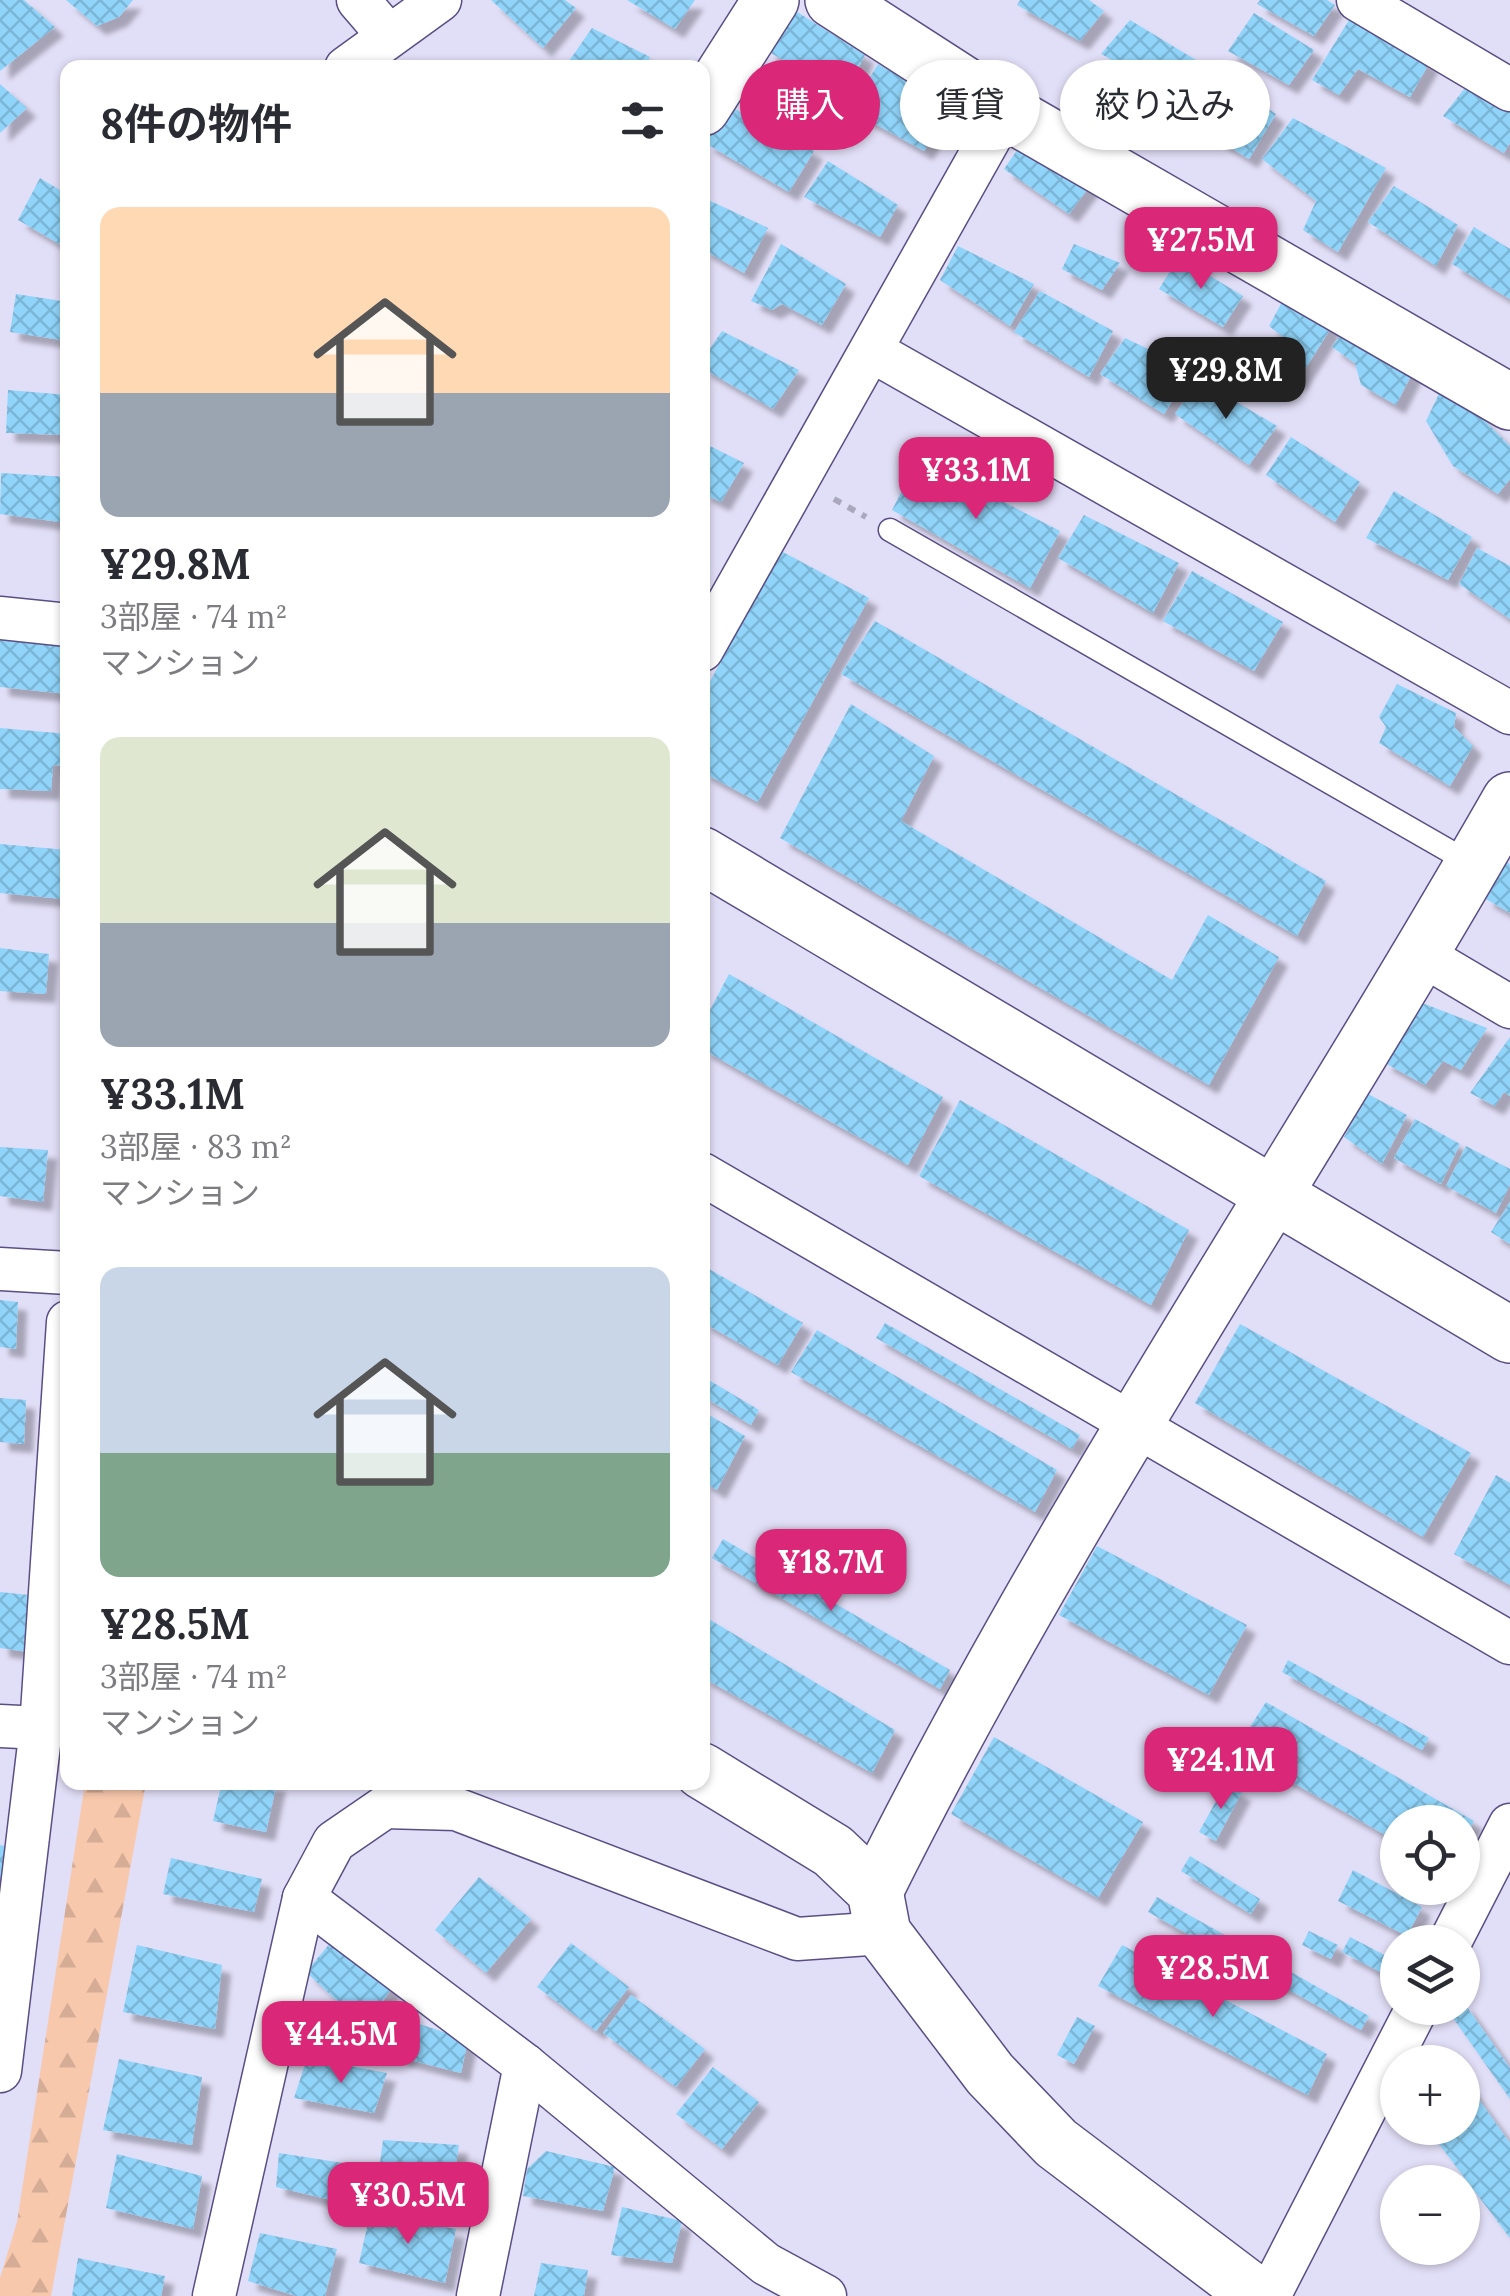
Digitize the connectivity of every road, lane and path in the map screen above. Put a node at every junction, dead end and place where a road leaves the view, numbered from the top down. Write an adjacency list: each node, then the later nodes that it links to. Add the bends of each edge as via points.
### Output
1 (358, 0): 6 (street)
2 (440, 0): 6 (street)
3 (771, 0): 10 (street)
4 (833, 0): 8 (street)
5 (1358, 0): 9 (street)
6 (388, 35): 7 (street)
7 (356, 60)
8 (926, 60)
9 (1510, 90)
10 (710, 95)
11 (1040, 131): 14 (street)
12 (983, 150): 13 (street)
13 (872, 351): 15 (street); 20 (street)
14 (1510, 402)
15 (798, 480): 16 (path); 19 (street)
16 (890, 530): 23 (lane)
17 (0, 618): 18 (street)
18 (60, 624)
19 (710, 636)
20 (1510, 713)
21 (1510, 800): 23 (street)
22 (710, 860): 27 (street)
23 (1473, 865): 24 (street)
24 (1419, 954): 25 (street); 27 (street)
25 (1510, 1007)
26 (710, 1179): 32 (street)
27 (1274, 1195): 30 (street); 32 (street)
28 (0, 1269): 29 (street)
29 (60, 1273)
30 (1510, 1335)
31 (60, 1422): 34 (street)
32 (1134, 1423): 33 (street); 38 (street, via 944,1752)
33 (1510, 1642)
34 (36, 1722): 42 (street)
35 (710, 1776): 38 (street, via 832,1850)
36 (1510, 1825): 39 (street)
37 (304, 1898): 38 (street, via 334,1842 385,1806 456,1808 797,1938); 41 (street); 44 (street)
38 (879, 1912): 47 (street, via 990,2074 1056,2143)
39 (1459, 1925)
40 (1407, 2025): 48 (street)
41 (525, 2065): 43 (street); 45 (street)
42 (0, 2071)
43 (762, 2280): 46 (street)
44 (214, 2296)
45 (478, 2296)
46 (825, 2296)
47 (1258, 2296)
48 (1269, 2296)

